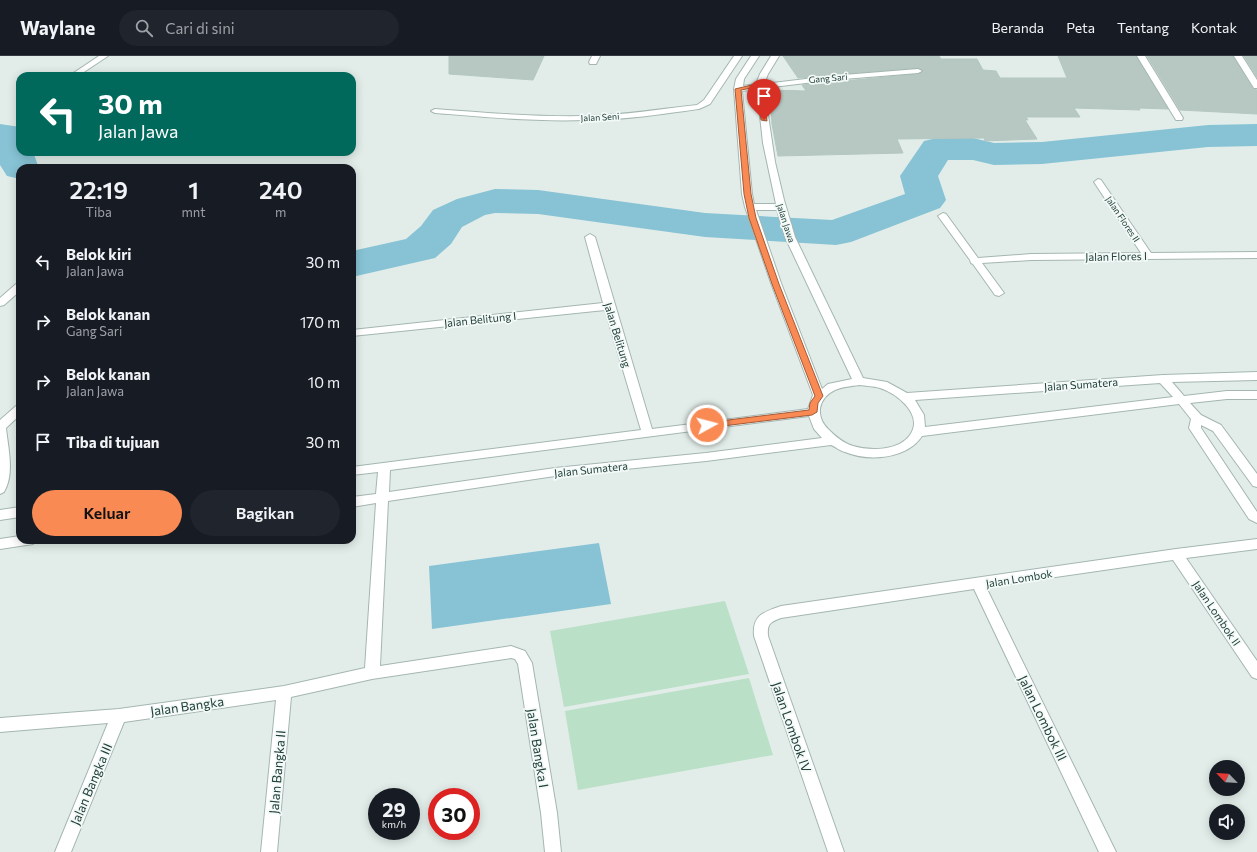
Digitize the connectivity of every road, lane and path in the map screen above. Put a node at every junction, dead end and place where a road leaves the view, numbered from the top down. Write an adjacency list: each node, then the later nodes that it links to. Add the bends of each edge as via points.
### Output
1 (104, 56): 8 (street)
2 (738, 56): 12 (street, Jalan Seni, via 707,102 699,107 587,118 538,118)
3 (755, 56): 11 (street, via 740,79)
4 (775, 56): 9 (street)
5 (1141, 56): 13 (street)
6 (1238, 56): 10 (street)
7 (918, 70): 9 (street, Gang Sari)
8 (80, 72)
9 (760, 85): 11 (street, Gang Sari); 16 (street, Jalan Jawa, via 770,162)
10 (1257, 86)
11 (738, 89): 15 (street)
12 (435, 111)
13 (1179, 118)
14 (1098, 182): 19 (street, Jalan Flores II)
15 (750, 207): 16 (street); 31 (street, via 758,237)
16 (781, 209): 29 (street, Jalan Jawa, via 790,237)
17 (942, 216): 21 (street)
18 (590, 236): 25 (street, Jalan Belitung)
19 (1148, 256): 20 (street, Jalan Flores I); 21 (street, Jalan Flores I, via 1031,257)
20 (1257, 256)
21 (974, 261): 23 (street)
22 (16, 289): 24 (street)
23 (999, 294)
24 (0, 302)
25 (609, 306): 26 (street, Jalan Belitung I); 38 (street, Jalan Belitung)
26 (356, 333)
27 (1257, 376): 28 (street, Jalan Sumatera)
28 (1163, 379): 32 (street, Jalan Sumatera); 33 (street)
29 (859, 381): 31 (street, via 836,385 826,389); 32 (street, via 884,385)
30 (1257, 395): 33 (street)
31 (819, 396): 34 (street)
32 (905, 397): 39 (street, via 918,414 920,424)
33 (1181, 400): 36 (street); 39 (street)
34 (812, 412): 38 (street); 40 (street, via 814,422)
35 (16, 413): 37 (street)
36 (1198, 418): 43 (street, via 1217,428); 49 (street, via 1195,428 1253,516)
37 (1, 426): 44 (street, via 4,468)
38 (647, 432): 41 (street)
39 (917, 432): 40 (street, via 902,448 874,454 844,448)
40 (831, 441): 45 (street, Jalan Sumatera, via 554,472)
41 (384, 467): 42 (street); 45 (street)
42 (356, 470)
43 (1257, 483)
44 (0, 488)
45 (382, 498): 46 (street, Jalan Sumatera); 57 (street)
46 (356, 501)
47 (16, 513): 48 (street)
48 (0, 515)
49 (1257, 518)
50 (16, 542): 51 (street)
51 (0, 544)
52 (1257, 544): 53 (street, Jalan Lombok)
53 (1176, 554): 54 (street, Jalan Lombok); 58 (street, Jalan Lombok II)
54 (978, 584): 55 (street, Jalan Lombok); 66 (street, Jalan Lombok III)
55 (781, 612): 65 (street, Jalan Lombok IV, via 764,619 761,624 762,636)
56 (511, 652): 57 (street, Jalan Bangka); 64 (street, Jalan Bangka I, via 520,655 525,663)
57 (372, 673): 59 (street, Jalan Bangka)
58 (1257, 673)
59 (284, 692): 60 (street, Jalan Bangka); 63 (street, Jalan Bangka II)
60 (119, 716): 61 (street, Jalan Bangka); 62 (street, Jalan Bangka III)
61 (0, 725)
62 (62, 852)
63 (269, 852)
64 (553, 852)
65 (836, 852)
66 (1108, 852)

